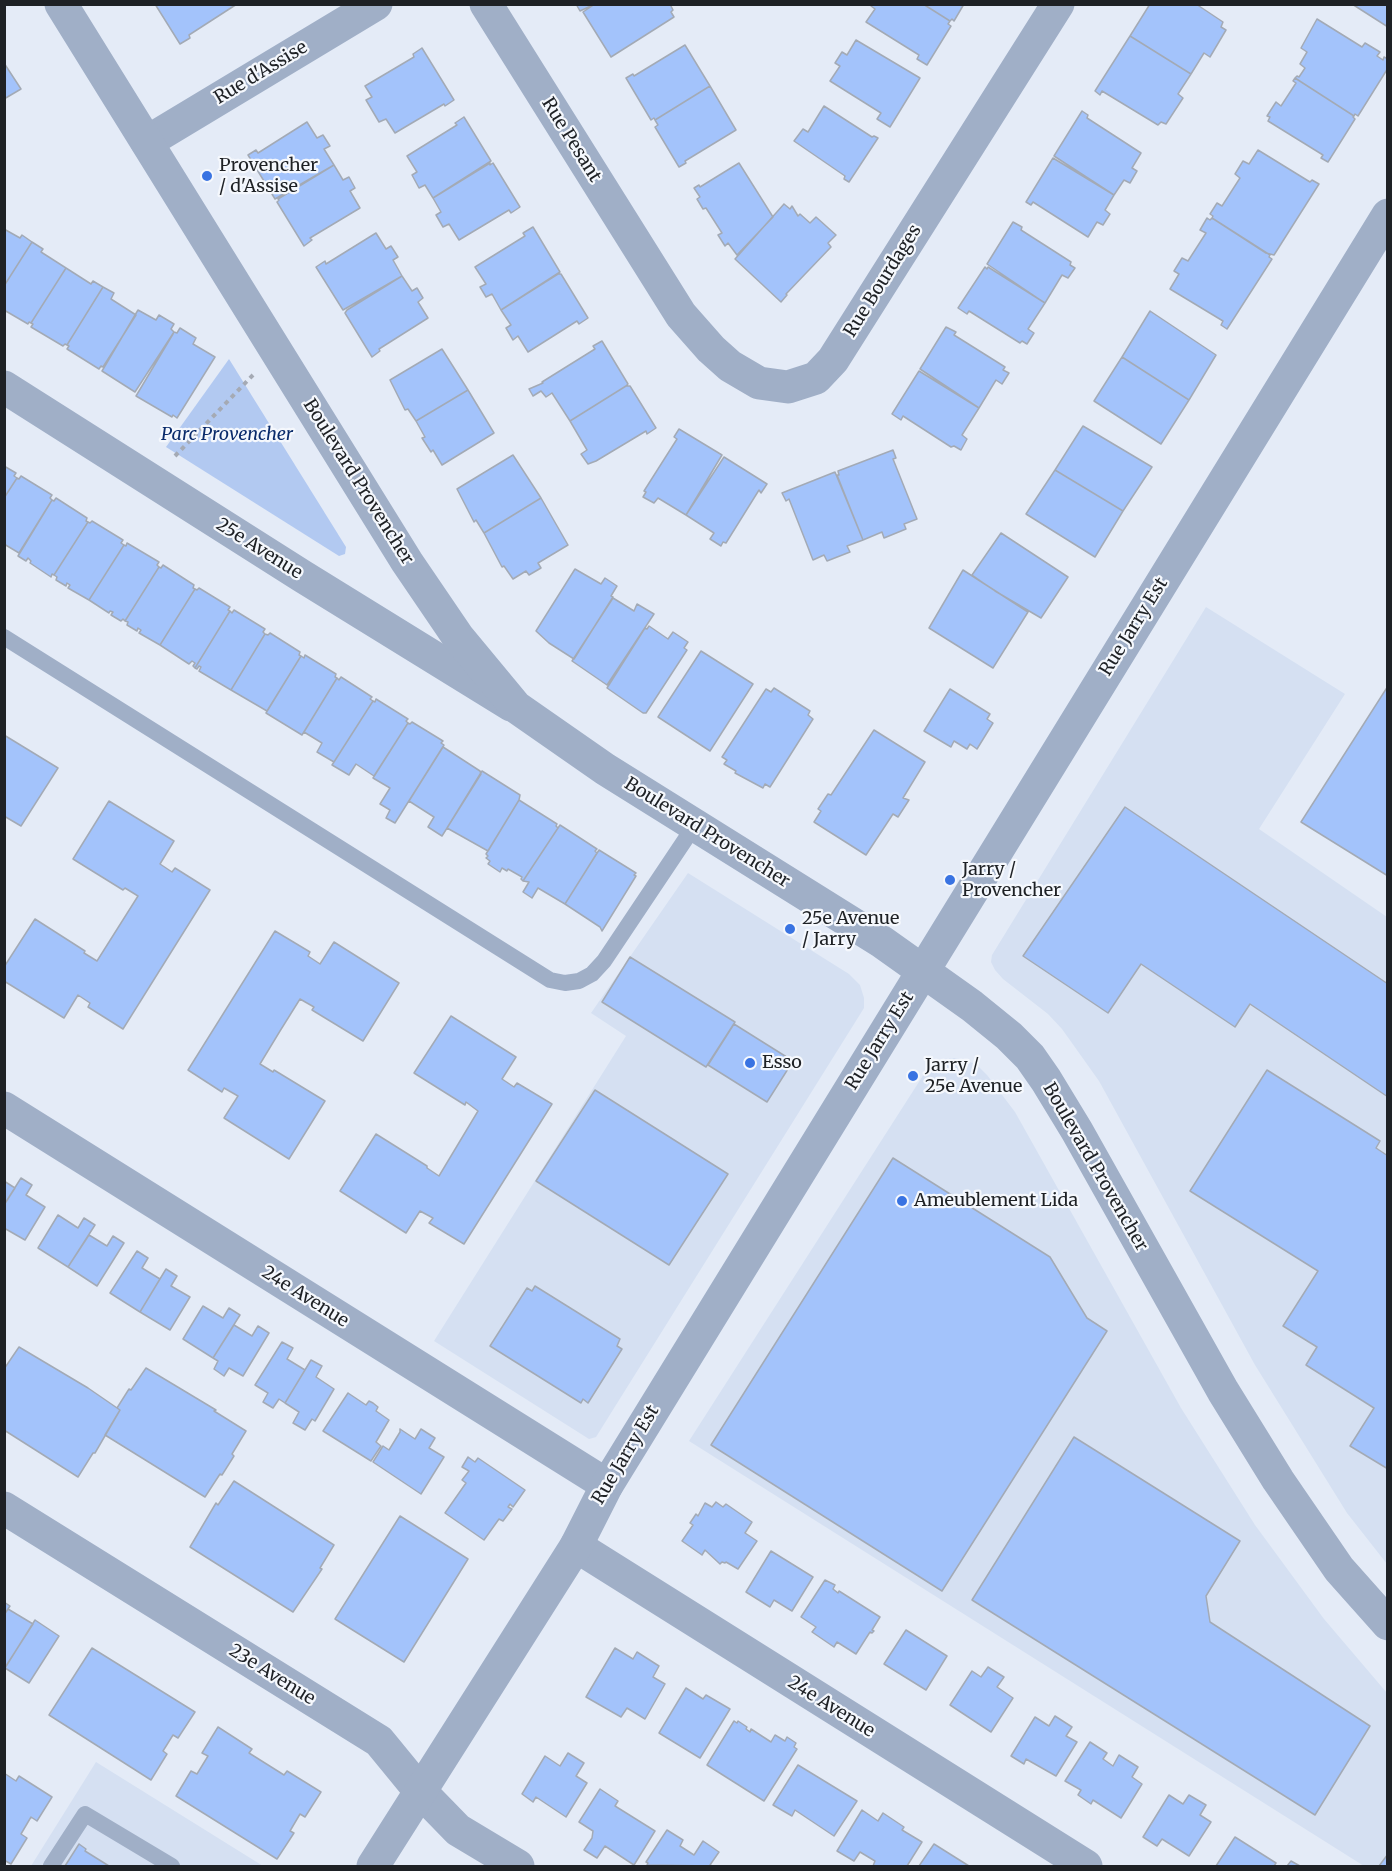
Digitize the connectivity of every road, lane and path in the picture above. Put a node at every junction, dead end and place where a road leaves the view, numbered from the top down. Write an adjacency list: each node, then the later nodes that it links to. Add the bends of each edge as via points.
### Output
1 (61, 4): 5 (street, Boulevard Provencher)
2 (376, 4): 5 (street, Rue d'Assise)
3 (486, 4): 7 (street, Rue Pesant)
4 (1058, 4): 7 (street, Rue Bourdages, via 833,360 816,378 788,387 759,383 730,366 681,315)
5 (147, 142): 8 (street, Boulevard Provencher)
6 (1388, 215): 14 (street, Rue Jarry Est)
7 (656, 276)
8 (276, 350): 10 (path); 12 (street, Boulevard Provencher, via 413,571 458,637)
9 (4, 387): 10 (street, 25e Avenue)
10 (152, 481): 12 (street, 25e Avenue)
11 (4, 637): 13 (lane, via 550,980 565,983 592,974)
12 (516, 707): 13 (street, Boulevard Provencher)
13 (695, 825): 14 (street, Boulevard Provencher)
14 (923, 972): 16 (street, Rue Jarry Est); 19 (street, Boulevard Provencher, via 972,1006 1030,1057 1077,1131 1223,1391 1278,1480 1338,1569)
15 (4, 1108): 16 (street, 24e Avenue)
16 (607, 1485): 18 (street, Rue Jarry Est)
17 (4, 1508): 20 (street, 23e Avenue, via 379,1741)
18 (576, 1546): 20 (street, Rue Jarry Est); 25 (street, 24e Avenue)
19 (1388, 1624)
20 (420, 1791): 23 (street, Rue Jarry Est); 24 (street, 23e Avenue, via 458,1830)
21 (51, 1866): 22 (lane, via 85,1814)
22 (172, 1866)
23 (373, 1866)
24 (518, 1866)
25 (1086, 1866)

